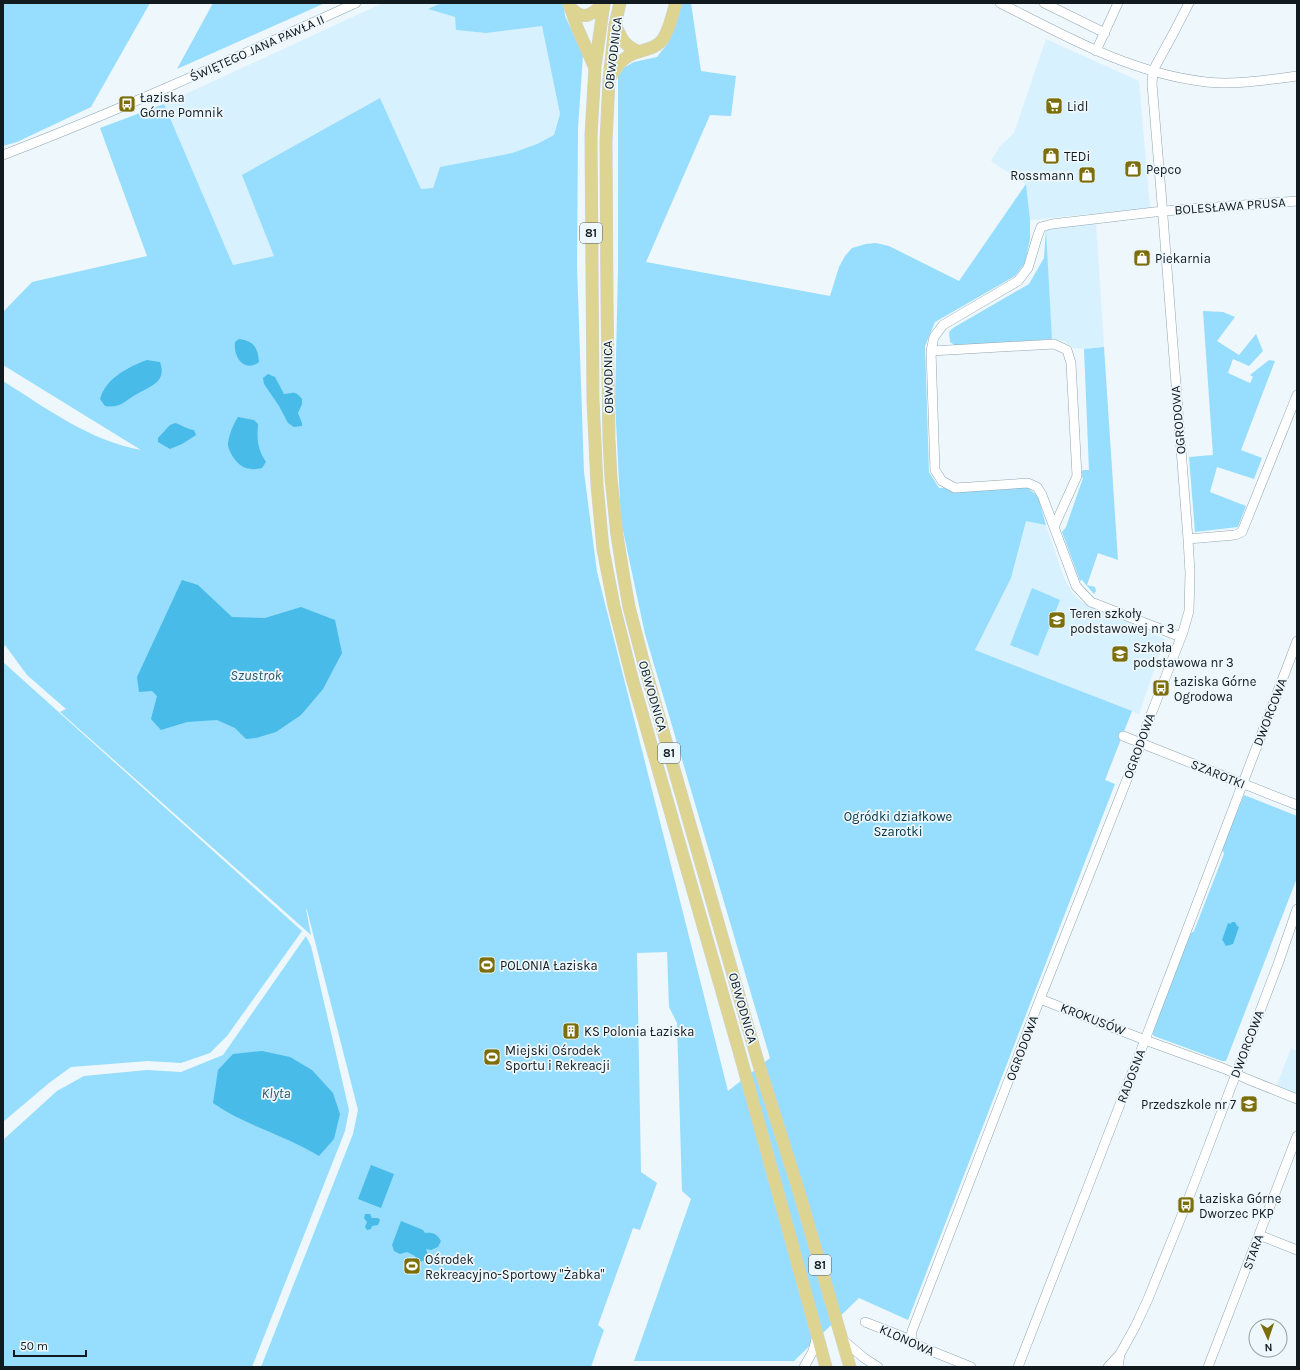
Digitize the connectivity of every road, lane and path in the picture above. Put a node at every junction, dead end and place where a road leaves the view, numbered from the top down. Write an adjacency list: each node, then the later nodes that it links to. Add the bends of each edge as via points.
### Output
1 (356, 3): 18 (street, ŚWIĘTEGO JANA PAWŁA II, via 218,66 82,124)
2 (604, 3): 9 (main road, via 586,16 576,14); 14 (main road, OBWODNICA / 81)
3 (620, 3): 10 (main road, OBWODNICA / 81)
4 (676, 3): 13 (main road, via 663,40)
5 (1000, 3): 12 (street)
6 (1044, 3): 11 (street)
7 (1118, 3): 11 (street)
8 (1189, 3): 15 (street)
9 (569, 5): 14 (main road)
10 (616, 25): 13 (main road, via 625,44); 17 (main road, OBWODNICA / 81)
11 (1105, 33): 12 (street)
12 (1096, 51): 15 (street)
13 (639, 52): 17 (main road, via 618,64)
14 (595, 67): 40 (main road, OBWODNICA / 81, via 591,136 593,400 603,549 632,678 740,1051)
15 (1153, 72): 16 (street, via 1207,82 1242,82); 20 (street, OGRODOWA)
16 (1297, 76)
17 (609, 80): 41 (main road, OBWODNICA / 81, via 606,141 606,302 609,440 612,485 629,607 758,1062)
18 (3, 154)
19 (1297, 201): 20 (street, BOLESŁAWA PRUSA)
20 (1162, 211): 21 (street, BOLESŁAWA PRUSA, via 1052,224 1041,228 1028,268 1018,281 943,325 934,337); 24 (street, OGRODOWA)
21 (931, 351): 23 (street, via 935,470 942,481 955,488 1028,483 1037,487 1042,495); 23 (street, via 1054,344 1067,350 1071,362 1077,476)
22 (1297, 395): 24 (street, via 1242,532 1235,535)
23 (1054, 527): 25 (street, via 1076,586 1091,602)
24 (1188, 539): 25 (street, OGRODOWA, via 1190,606)
25 (1181, 637): 28 (street, OGRODOWA)
26 (1297, 640): 29 (street, DWORCOWA)
27 (1123, 736): 28 (street, SZAROTKI)
28 (1140, 743): 29 (street, SZAROTKI); 32 (street, OGRODOWA)
29 (1242, 784): 30 (street, SZAROTKI); 33 (street, RADOSNA)
30 (1297, 805)
31 (1297, 909): 34 (street, DWORCOWA)
32 (1040, 998): 33 (street, KROKUSÓW); 42 (street, OGRODOWA, via 912,1331)
33 (1145, 1040): 34 (street, KROKUSÓW); 50 (street, RADOSNA)
34 (1236, 1074): 35 (street, KROKUSÓW); 43 (street, DWORCOWA, via 1161,1268)
35 (1297, 1098)
36 (1297, 1136): 37 (street, STARA)
37 (1259, 1235): 38 (street); 44 (street, STARA)
38 (1297, 1250)
39 (865, 1322): 42 (street, KLONOWA)
40 (817, 1336): 45 (street); 46 (main road, OBWODNICA / 81)
41 (842, 1339): 47 (main road, OBWODNICA / 81); 48 (street)
42 (911, 1340): 49 (street, KLONOWA, via 919,1346)
43 (1120, 1354): 51 (street, DWORCOWA); 52 (street, DWORCOWA)
44 (1212, 1366)
45 (804, 1367)
46 (826, 1367)
47 (850, 1367)
48 (878, 1367)
49 (971, 1367)
50 (1018, 1367)
51 (1108, 1367)
52 (1118, 1367)

